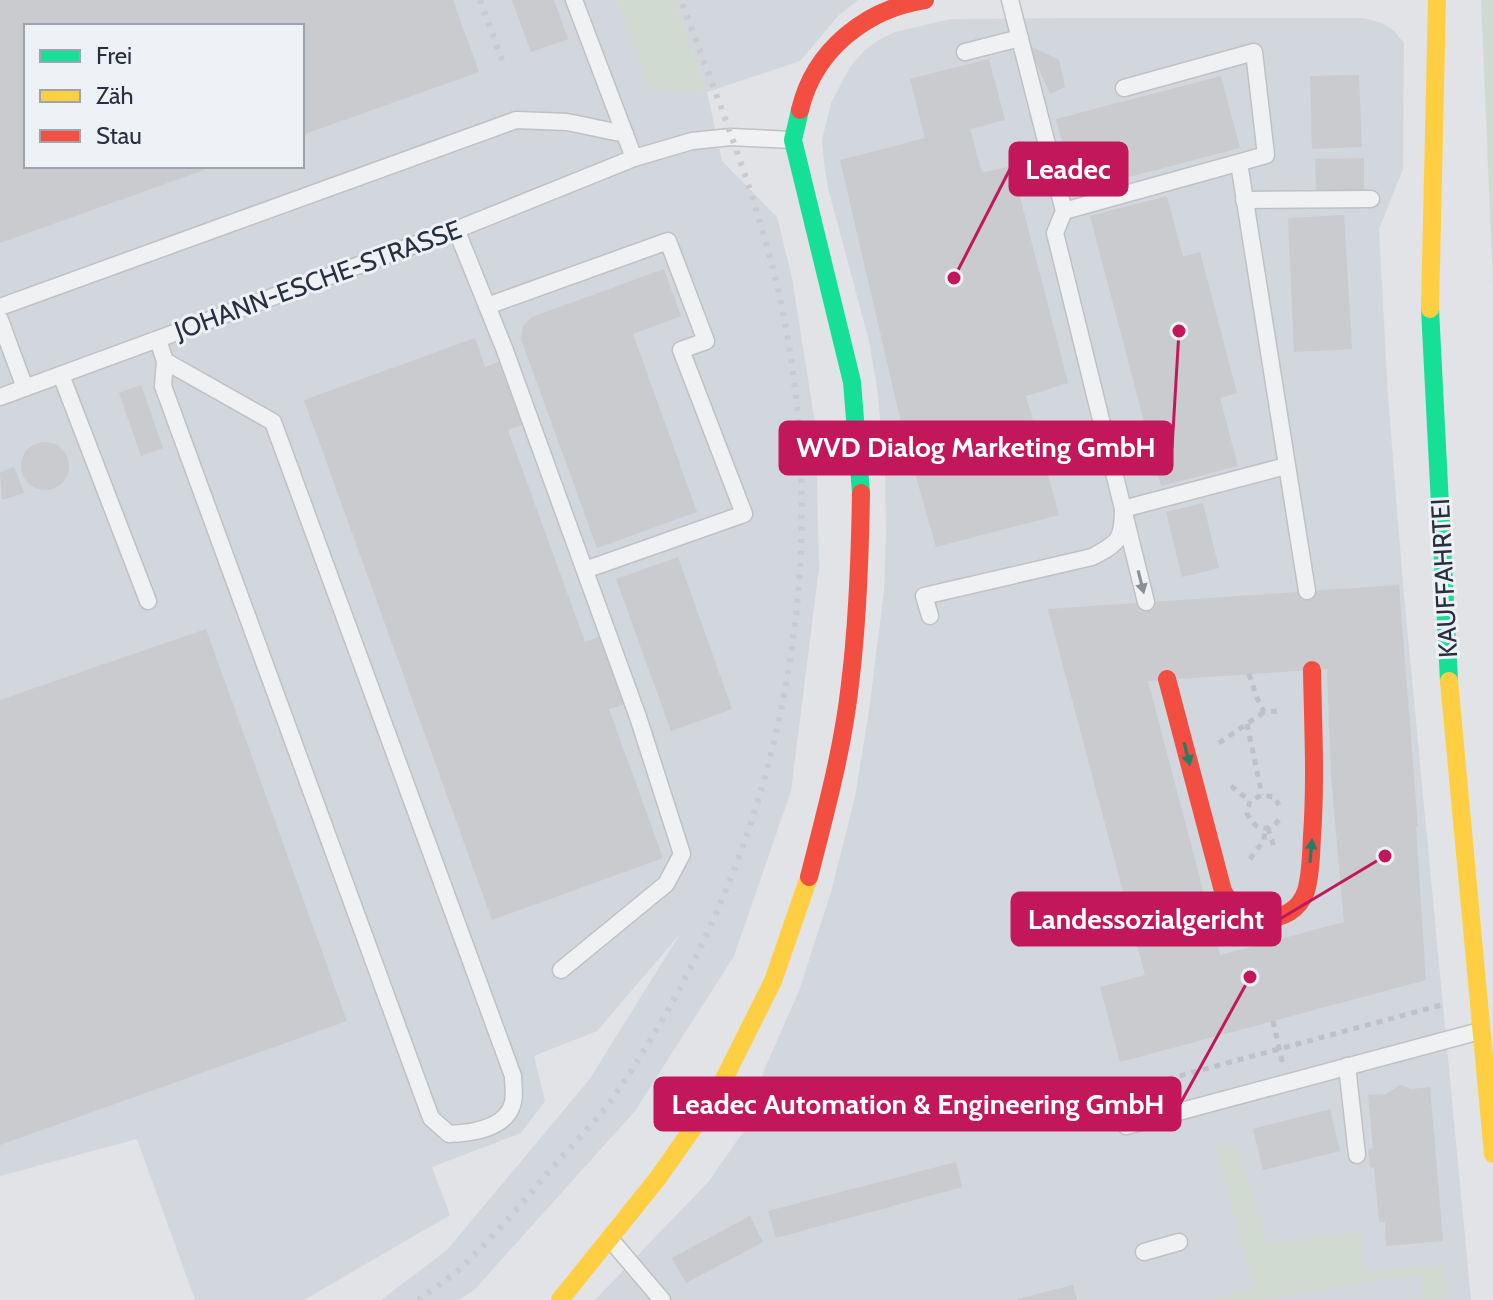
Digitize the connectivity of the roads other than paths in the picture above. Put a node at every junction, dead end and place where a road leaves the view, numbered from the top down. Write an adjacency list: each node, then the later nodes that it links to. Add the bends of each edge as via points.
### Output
1 (574, 0): 8 (lane)
2 (925, 0): 9 (street, via 900,4 854,27 828,53 804,94)
3 (1010, 0): 5 (lane)
4 (1437, 0): 34 (street, KAUFFAHRTEI, via 1430,316 1450,691)
5 (1020, 38): 6 (lane); 14 (lane)
6 (965, 52)
7 (1124, 88): 11 (lane, via 1254,52 1266,155)
8 (625, 134): 10 (lane); 17 (lane, via 567,122 516,120)
9 (793, 140): 10 (lane, JOHANN-ESCHE-STRASSE, via 692,141); 37 (street, via 842,333 858,423 856,628 830,793 804,895 773,981)
10 (634, 158): 15 (lane, JOHANN-ESCHE-STRASSE)
11 (1239, 163): 13 (lane); 14 (lane)
12 (1371, 199): 13 (lane)
13 (1244, 200): 24 (lane)
14 (1064, 211): 25 (lane, via 1055,233)
15 (456, 229): 16 (lane); 19 (lane, JOHANN-ESCHE-STRASSE)
16 (487, 306): 26 (lane); 26 (lane, via 668,241 706,341 681,350 744,514)
17 (0, 307)
18 (0, 320): 22 (lane)
19 (158, 340): 20 (lane); 21 (lane, JOHANN-ESCHE-STRASSE)
20 (165, 361): 20 (lane, via 163,386 431,1118 449,1134 496,1125 513,1104 513,1076 273,422)
21 (61, 375): 22 (lane, JOHANN-ESCHE-STRASSE); 28 (lane)
22 (25, 388): 23 (lane, JOHANN-ESCHE-STRASSE)
23 (0, 397)
24 (1286, 466): 25 (lane); 27 (lane)
25 (1123, 509): 29 (lane, one-way to 29); 30 (lane, via 1123,530 1111,547 1092,557 924,596)
26 (585, 570): 33 (lane, via 682,854 666,884)
27 (1307, 591)
28 (148, 601)
29 (1146, 602)
30 (930, 616)
31 (1312, 670): 32 (street, one-way to 31, via 1223,891 1229,904 1262,918 1284,915 1302,900 1309,875 1315,800)
32 (1167, 679)
33 (561, 970)
34 (1482, 1030): 35 (lane); 39 (street, KAUFFAHRTEI)
35 (1347, 1066): 38 (lane); 40 (lane)
36 (831, 1088): 37 (lane, via 782,1099)
37 (715, 1097): 41 (street)
38 (1126, 1126)
39 (1493, 1154)
40 (1357, 1155)
41 (610, 1239): 44 (street); 45 (lane)
42 (1179, 1242): 43 (lane)
43 (1144, 1252)
44 (560, 1300)
45 (662, 1300)

